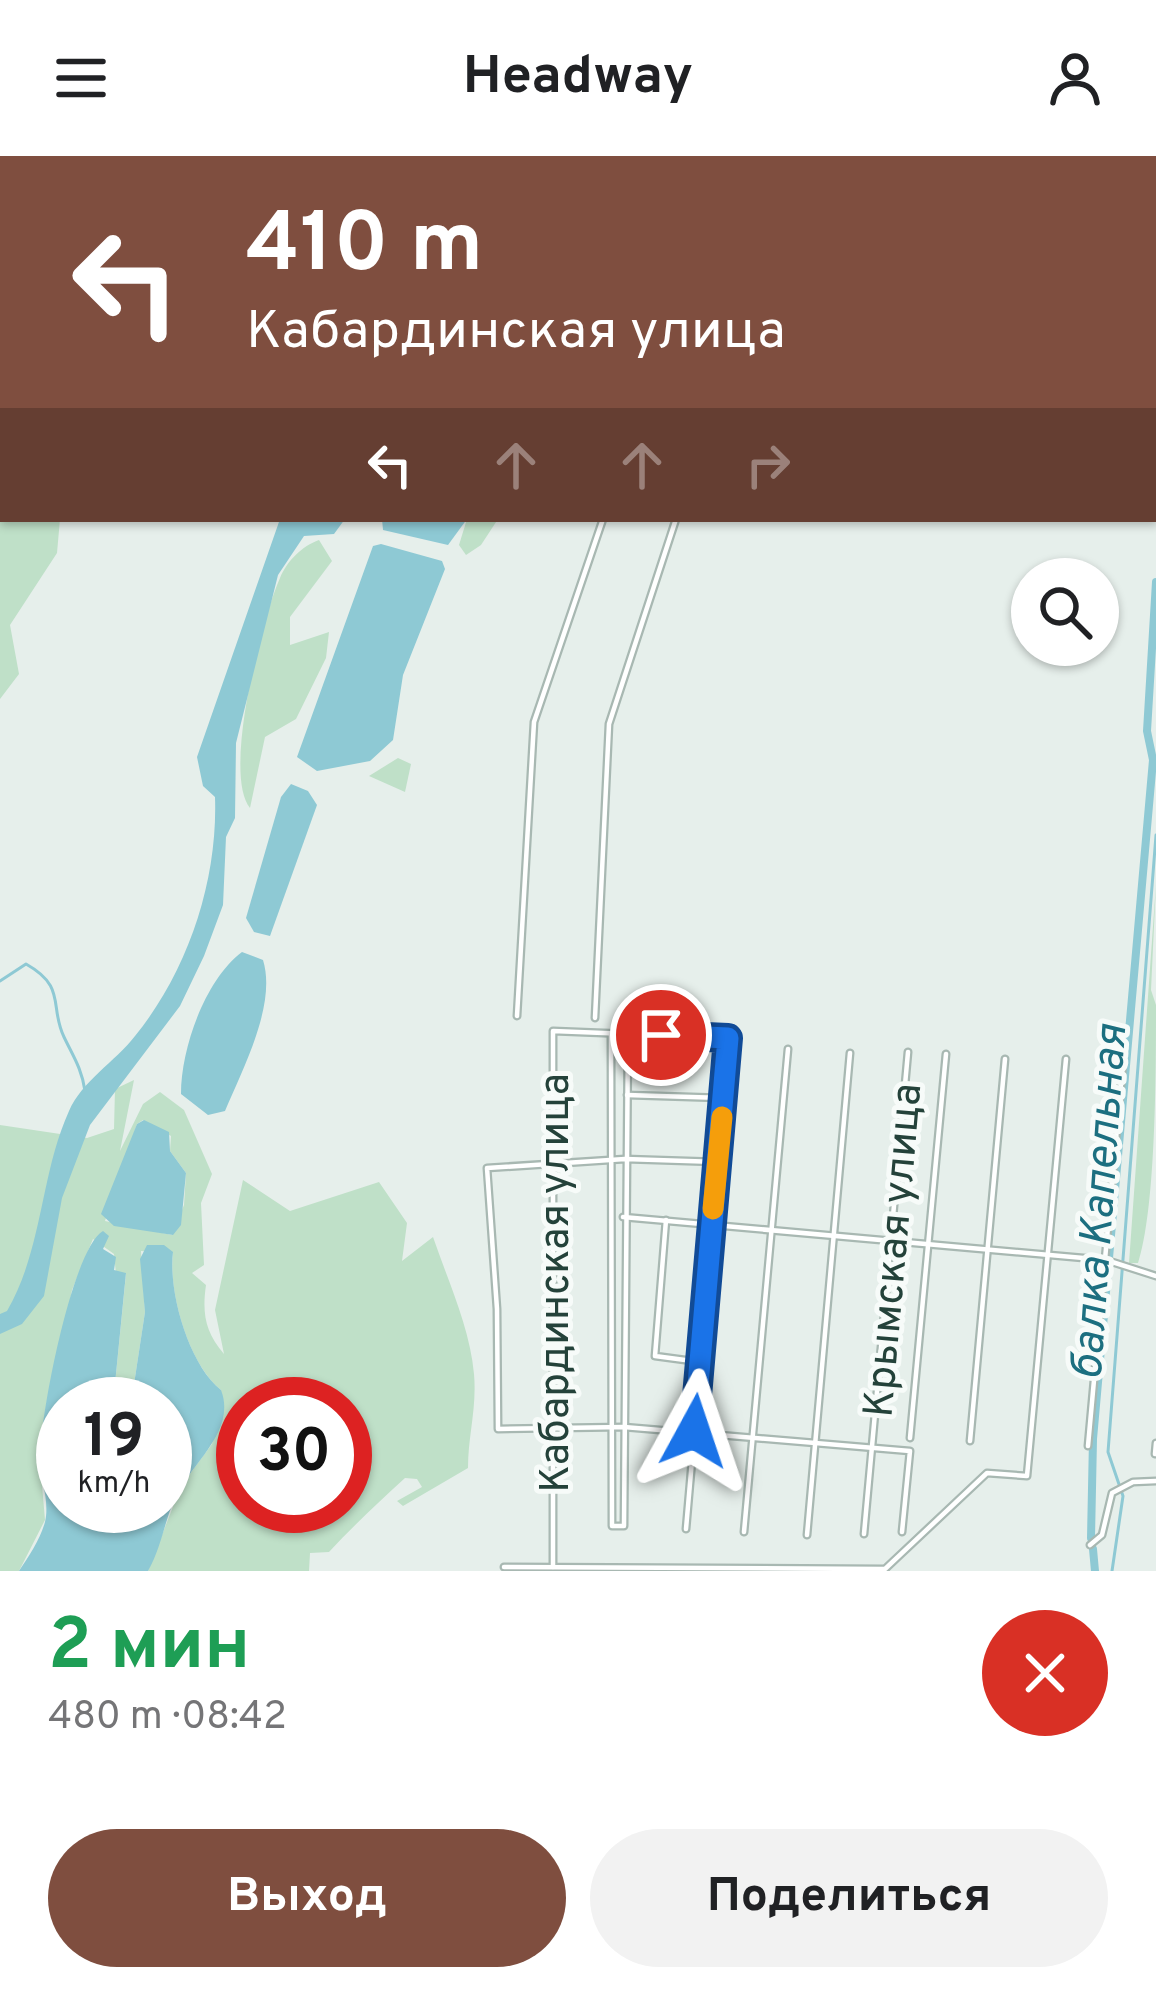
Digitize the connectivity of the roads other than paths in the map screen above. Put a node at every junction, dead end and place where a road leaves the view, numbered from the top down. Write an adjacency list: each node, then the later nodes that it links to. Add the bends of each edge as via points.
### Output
1 (602, 522): 3 (street, via 534,722)
2 (675, 522): 4 (street, via 609,724)
3 (517, 1016)
4 (595, 1018)
5 (611, 1033): 6 (street, Кабардинская улица); 17 (street); 19 (street, Кабардинская улица, via 553,1030)
6 (628, 1034): 14 (street); 15 (street, Кабардинская улица, via 728,1038)
7 (788, 1048): 23 (street)
8 (908, 1052): 25 (street, Крымская улица)
9 (850, 1053): 24 (street)
10 (946, 1054): 26 (street)
11 (1005, 1059): 27 (street)
12 (1066, 1059): 28 (street)
13 (1123, 1062): 29 (street)
14 (626, 1095): 15 (street); 16 (street)
15 (724, 1098): 18 (street)
16 (625, 1159): 17 (street); 18 (street); 20 (street)
17 (609, 1160): 19 (street); 33 (street)
18 (718, 1162): 22 (street)
19 (554, 1164): 34 (street, Кабардинская улица); 34 (street, via 487,1168 497,1429)
20 (623, 1217): 21 (street); 32 (street)
21 (666, 1220): 22 (street); 31 (street, via 655,1356)
22 (712, 1225): 23 (street); 31 (street)
23 (772, 1229): 24 (street); 36 (street)
24 (832, 1233): 25 (street); 39 (street)
25 (891, 1239): 26 (street); 42 (street, Крымская улица)
26 (928, 1243): 27 (street); 37 (street)
27 (987, 1249): 28 (street); 38 (street)
28 (1047, 1254): 29 (street); 52 (street, via 1027,1476 987,1473 885,1569)
29 (1106, 1260): 30 (street); 41 (street)
30 (1156, 1276)
31 (700, 1362): 35 (street)
32 (624, 1426): 33 (street); 33 (street, via 624,1526 612,1526); 35 (street)
33 (613, 1427): 34 (street)
34 (555, 1428): 52 (street, Кабардинская улица)
35 (694, 1431): 36 (street); 45 (street)
36 (753, 1436): 39 (street); 46 (street)
37 (910, 1438)
38 (970, 1441)
39 (812, 1442): 42 (street); 49 (street)
40 (1156, 1443): 43 (street)
41 (1088, 1446)
42 (874, 1447): 47 (street, via 910,1451); 48 (street, Крымская улица)
43 (1155, 1454)
44 (1156, 1481): 50 (street, via 1112,1493)
45 (686, 1529)
46 (744, 1532)
47 (902, 1532)
48 (864, 1534)
49 (807, 1535)
50 (1093, 1544)
51 (504, 1567): 52 (street)
52 (554, 1567)

